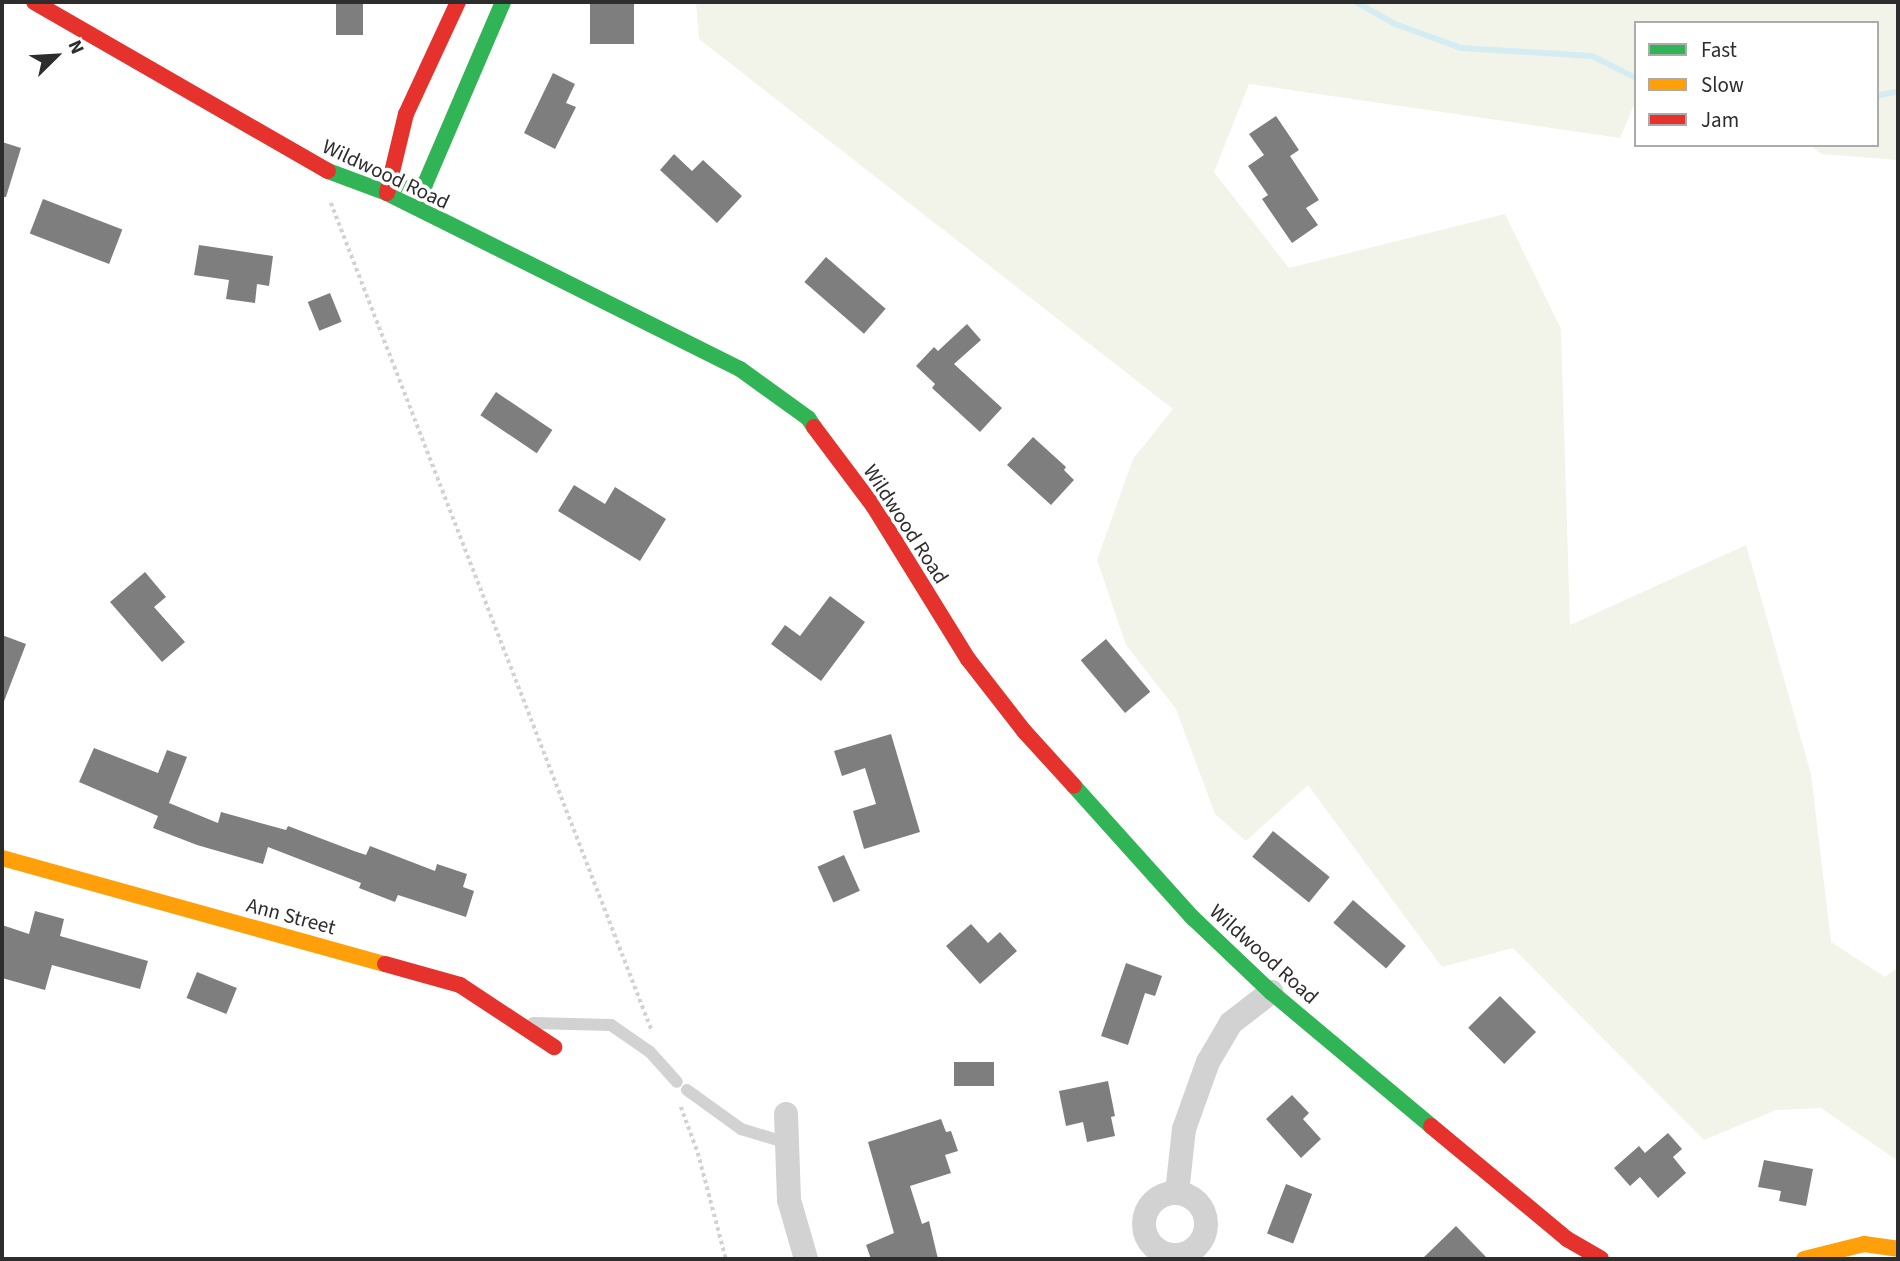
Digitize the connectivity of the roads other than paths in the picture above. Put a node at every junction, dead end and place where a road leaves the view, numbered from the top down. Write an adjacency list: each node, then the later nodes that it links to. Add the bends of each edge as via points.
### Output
1 (34, 2): 4 (street, Wildwood Road, via 317,166)
2 (458, 2): 4 (street, via 406,114)
3 (503, 2): 4 (street, via 425,184)
4 (387, 193): 6 (street, Wildwood Road, via 740,369 808,418 874,507 968,659 1024,732 1193,918)
5 (2, 858): 7 (street, Ann Street, via 460,985)
6 (1271, 992): 11 (street, via 1231,1023 1208,1062 1184,1129); 13 (street, Wildwood Road)
7 (518, 1023): 8 (street, Ann Street); 10 (lane, via 611,1025 741,1129)
8 (554, 1047)
9 (786, 1114): 10 (street)
10 (785, 1142): 14 (street, via 789,1200)
11 (1177, 1193)
12 (1898, 1249): 15 (street, via 1864,1244)
13 (1589, 1257)
14 (806, 1259)
15 (1804, 1259)

